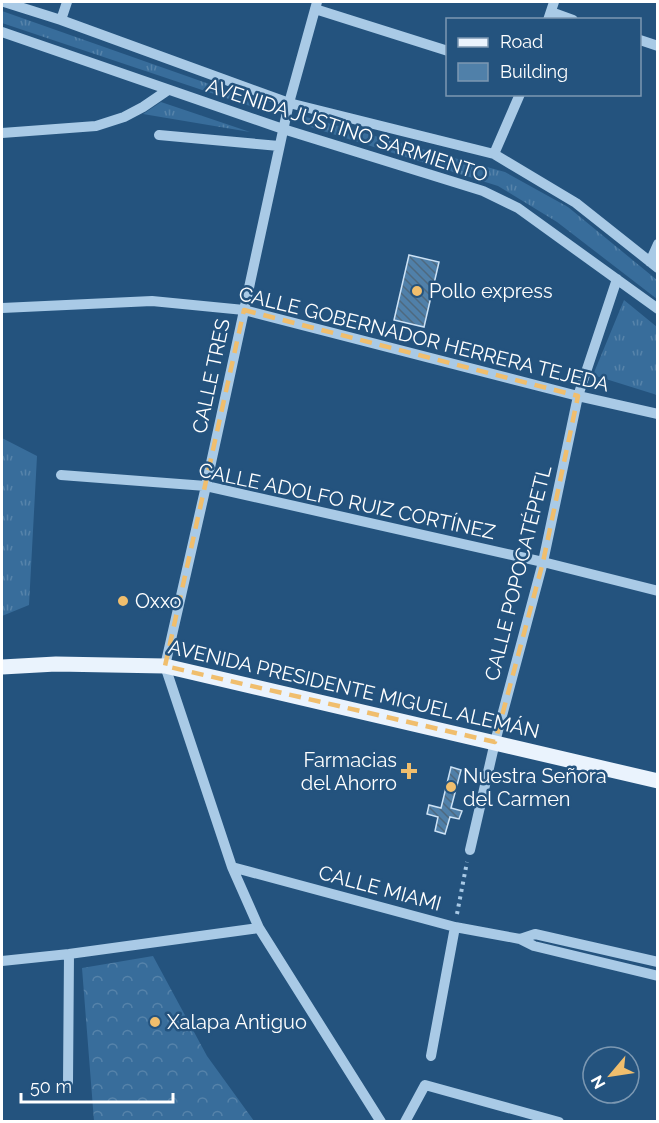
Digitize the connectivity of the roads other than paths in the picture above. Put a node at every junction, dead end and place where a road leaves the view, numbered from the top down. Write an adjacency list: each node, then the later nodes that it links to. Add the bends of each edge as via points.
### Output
1 (4, 2): 6 (street, AVENIDA JUSTINO SARMIENTO)
2 (67, 2): 6 (street)
3 (316, 5): 10 (street); 13 (street, CALLE TRES)
4 (551, 11): 5 (street)
5 (568, 18)
6 (61, 20): 13 (street, AVENIDA JUSTINO SARMIENTO)
7 (2, 32): 11 (street, AVENIDA JUSTINO SARMIENTO)
8 (641, 41): 9 (street)
9 (657, 46)
10 (446, 51)
11 (168, 90): 14 (street, AVENIDA JUSTINO SARMIENTO); 15 (street, via 124,117 96,126)
12 (519, 96): 18 (street)
13 (289, 103): 14 (street, CALLE TRES); 18 (street, AVENIDA JUSTINO SARMIENTO)
14 (283, 129): 17 (street, CALLE TRES); 21 (street, AVENIDA JUSTINO SARMIENTO, via 483,191 518,208)
15 (2, 133)
16 (159, 135): 17 (street)
17 (279, 146): 24 (street, CALLE TRES)
18 (494, 154): 20 (street, AVENIDA JUSTINO SARMIENTO, via 576,202)
19 (657, 244): 20 (street)
20 (654, 265)
21 (617, 279): 23 (street, AVENIDA JUSTINO SARMIENTO); 25 (street, CALLE POPOCATÉPETL)
22 (2, 308): 24 (street, CALLE GOBERNADOR HERRERA TEJEDA, via 152,301)
23 (657, 309)
24 (244, 310): 25 (street, CALLE GOBERNADOR HERRERA TEJEDA); 28 (street, CALLE TRES)
25 (578, 396): 26 (street, CALLE GOBERNADOR HERRERA TEJEDA); 29 (street, CALLE POPOCATÉPETL)
26 (657, 414)
27 (61, 475): 28 (street, CALLE ADOLFO RUIZ CORTÍNEZ)
28 (207, 486): 29 (street, CALLE ADOLFO RUIZ CORTÍNEZ); 31 (street, CALLE TRES)
29 (543, 562): 30 (street, CALLE ADOLFO RUIZ CORTÍNEZ); 33 (street, CALLE POPOCATÉPETL)
30 (657, 591)
31 (165, 666): 32 (main road, AVENIDA PRESIDENTE MIGUEL ALEMÁN); 33 (main road, AVENIDA PRESIDENTE MIGUEL ALEMÁN); 36 (street)
32 (2, 667)
33 (495, 742): 34 (main road, AVENIDA PRESIDENTE MIGUEL ALEMÁN); 35 (street, CALLE POPOCATÉPETL)
34 (657, 781)
35 (470, 850)
36 (232, 867): 37 (street, CALLE MIAMI); 38 (street)
37 (455, 927): 39 (street, CALLE MIAMI); 44 (street)
38 (259, 928): 40 (street); 46 (street)
39 (520, 939): 42 (street, CALLE MIAMI, via 535,934); 43 (street, CALLE MIAMI, via 534,946)
40 (69, 954): 41 (street); 45 (street)
41 (2, 961)
42 (657, 962)
43 (657, 976)
44 (431, 1056)
45 (68, 1083)
46 (381, 1122)
47 (405, 1122): 48 (street, via 425,1085)
48 (559, 1122)

